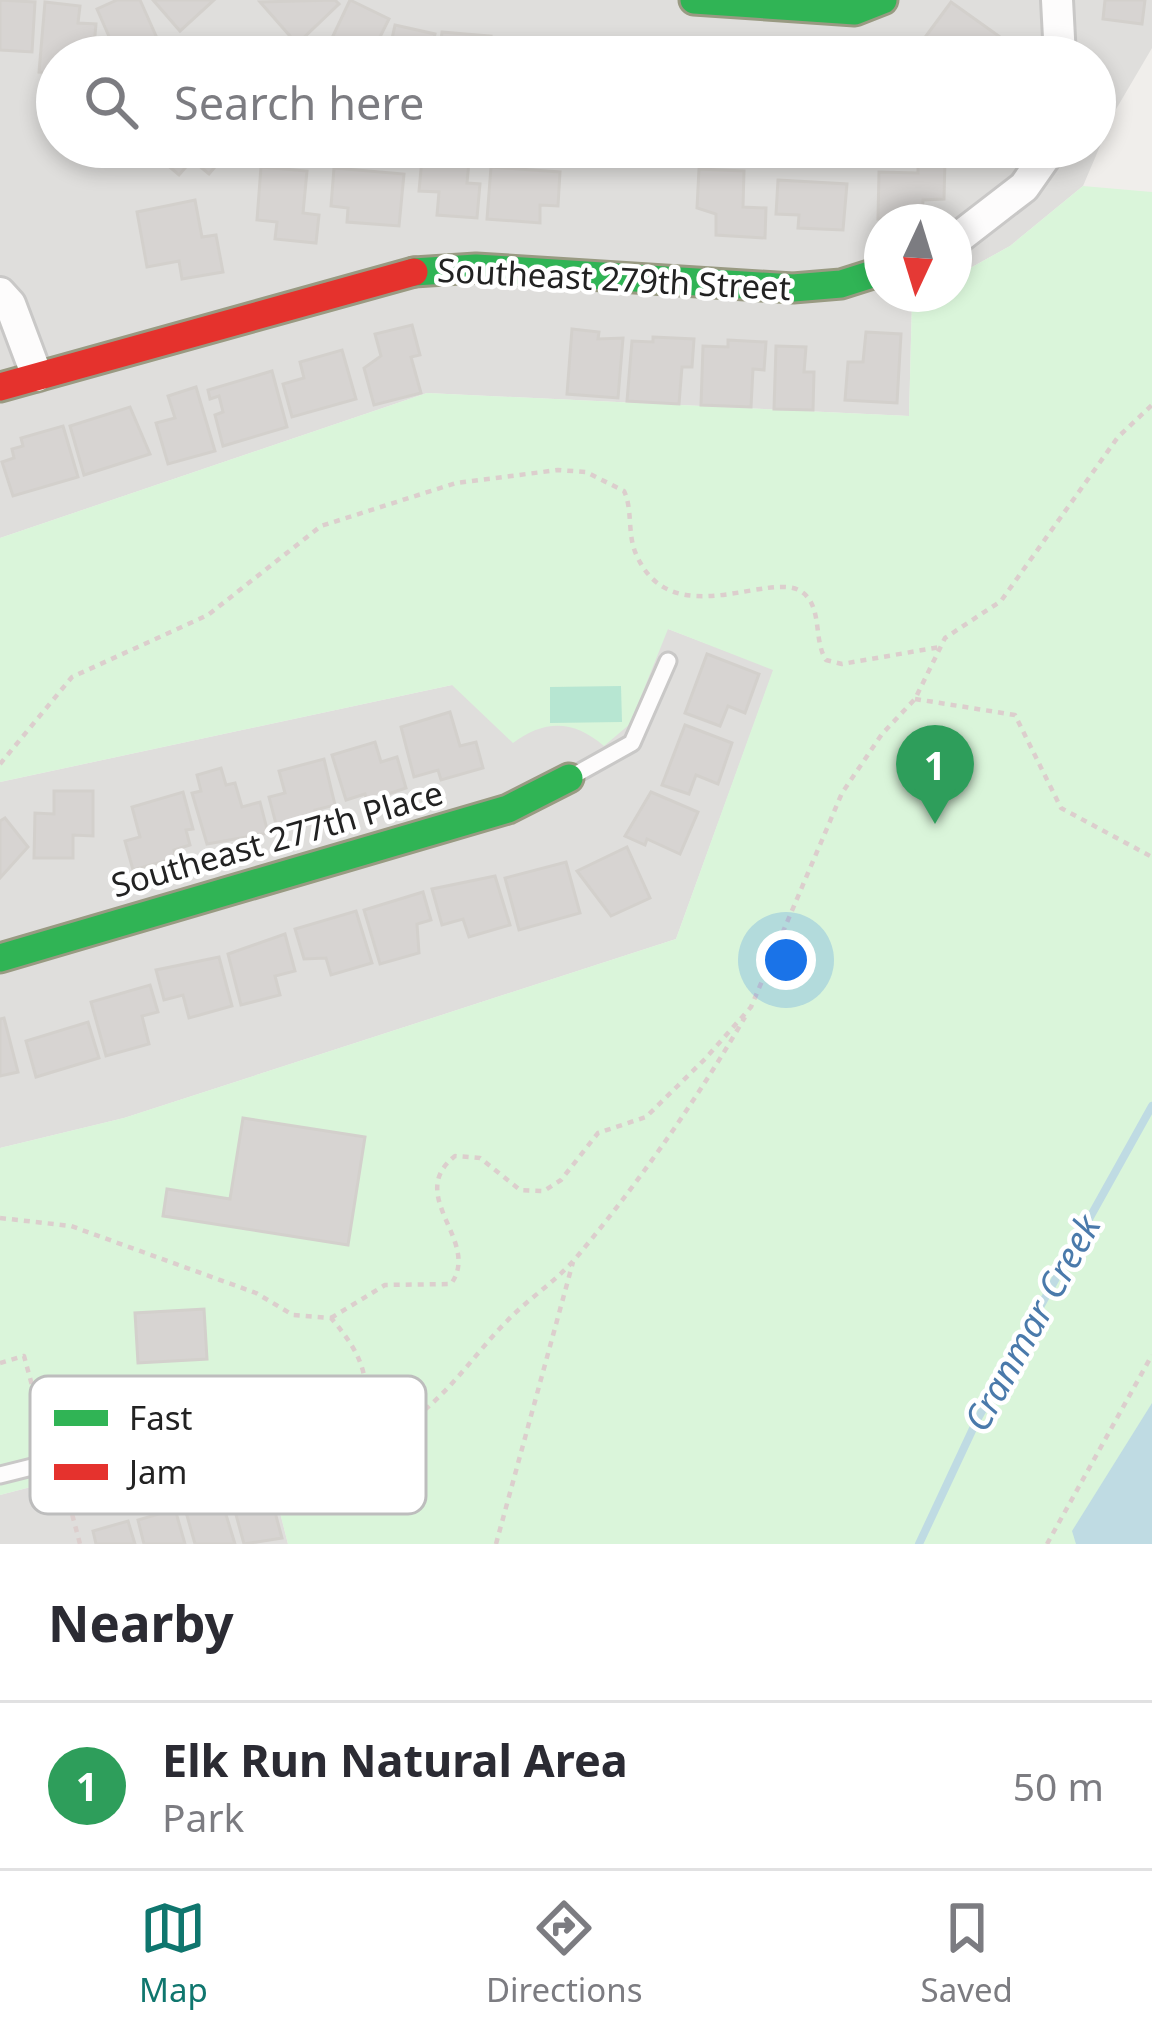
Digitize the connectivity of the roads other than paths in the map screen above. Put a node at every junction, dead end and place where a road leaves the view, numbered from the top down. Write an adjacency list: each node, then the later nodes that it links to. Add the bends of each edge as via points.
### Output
1 (694, 0): 2 (street, via 855,11)
2 (883, 0)
3 (1057, 0): 4 (street)
4 (1059, 36)
5 (1037, 168): 6 (street)
6 (972, 227)
7 (864, 277): 9 (street, Southeast 279th Street, via 794,288 476,268 407,272)
8 (0, 293): 9 (street)
9 (37, 376): 10 (street, Southeast 279th Street)
10 (0, 387)
11 (668, 661): 12 (lane, via 632,743)
12 (569, 778): 13 (street, Southeast 277th Place, via 508,808)
13 (0, 958)
14 (30, 1467): 15 (lane)
15 (0, 1475)

